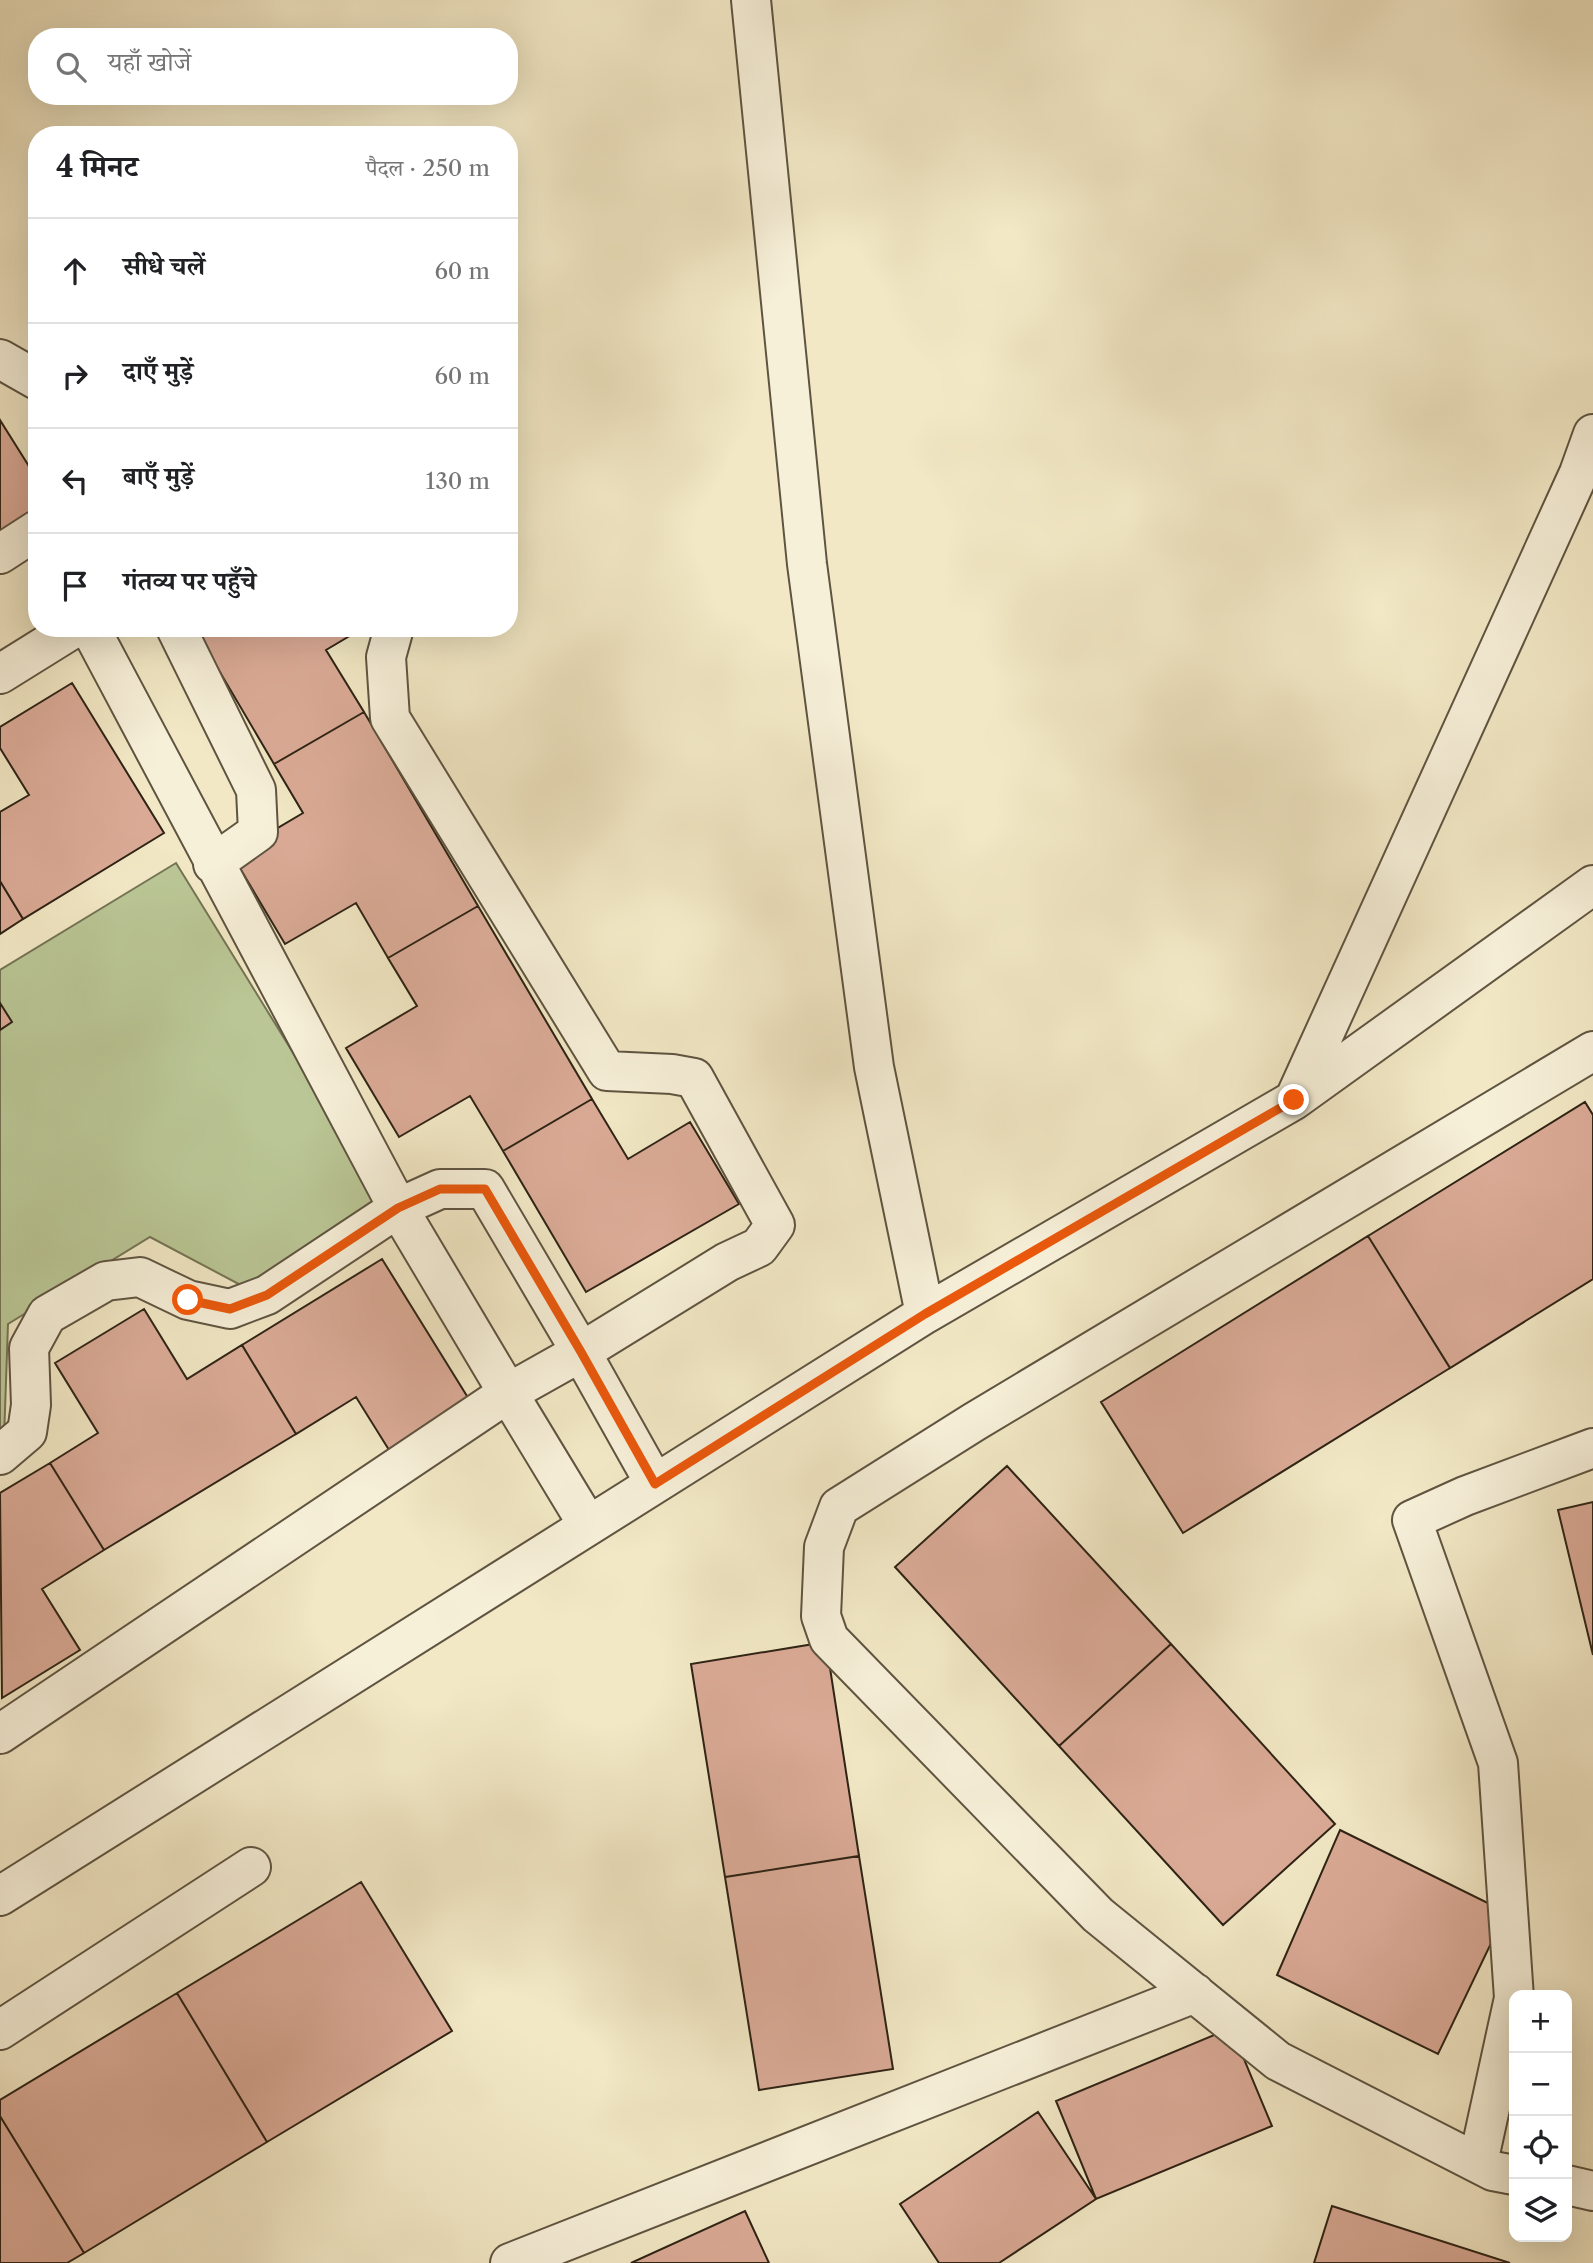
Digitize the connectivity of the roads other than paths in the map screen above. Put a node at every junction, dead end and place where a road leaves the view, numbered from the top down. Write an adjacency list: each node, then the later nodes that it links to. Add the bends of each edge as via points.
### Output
1 (751, 0): 17 (street, via 811,591 874,1067)
2 (0, 359): 3 (street)
3 (28, 375)
4 (1593, 434): 15 (street)
5 (28, 536): 6 (street)
6 (0, 554)
7 (60, 637): 11 (street)
8 (95, 637): 12 (street)
9 (180, 637): 12 (street, via 256,790 258,832)
10 (392, 637): 18 (street, via 386,657 390,718 607,1071 694,1077 775,1225 759,1247)
11 (0, 674)
12 (213, 864): 16 (street)
13 (1593, 885): 15 (street)
14 (1593, 1051): 27 (street, via 839,1507 824,1546 821,1616 829,1639 1098,1915)
15 (1294, 1100): 17 (street)
16 (398, 1208): 18 (street, via 440,1189 485,1189); 19 (street); 21 (street, via 267,1295 230,1309 188,1300 140,1277 106,1281 47,1315 29,1348 27,1432)
17 (925, 1314): 22 (street)
18 (581, 1352): 19 (street); 22 (street)
19 (508, 1393): 23 (street); 24 (street)
20 (1593, 1448): 29 (street, via 1412,1520 1499,1763 1514,1998)
21 (0, 1455)
22 (655, 1484): 23 (street)
23 (588, 1525): 26 (street)
24 (0, 1734)
25 (251, 1867): 28 (street)
26 (0, 1896)
27 (1195, 1993): 29 (street, via 1278,2061); 31 (street)
28 (0, 2030)
29 (1478, 2163): 30 (street)
30 (1509, 2174)
31 (510, 2263)

